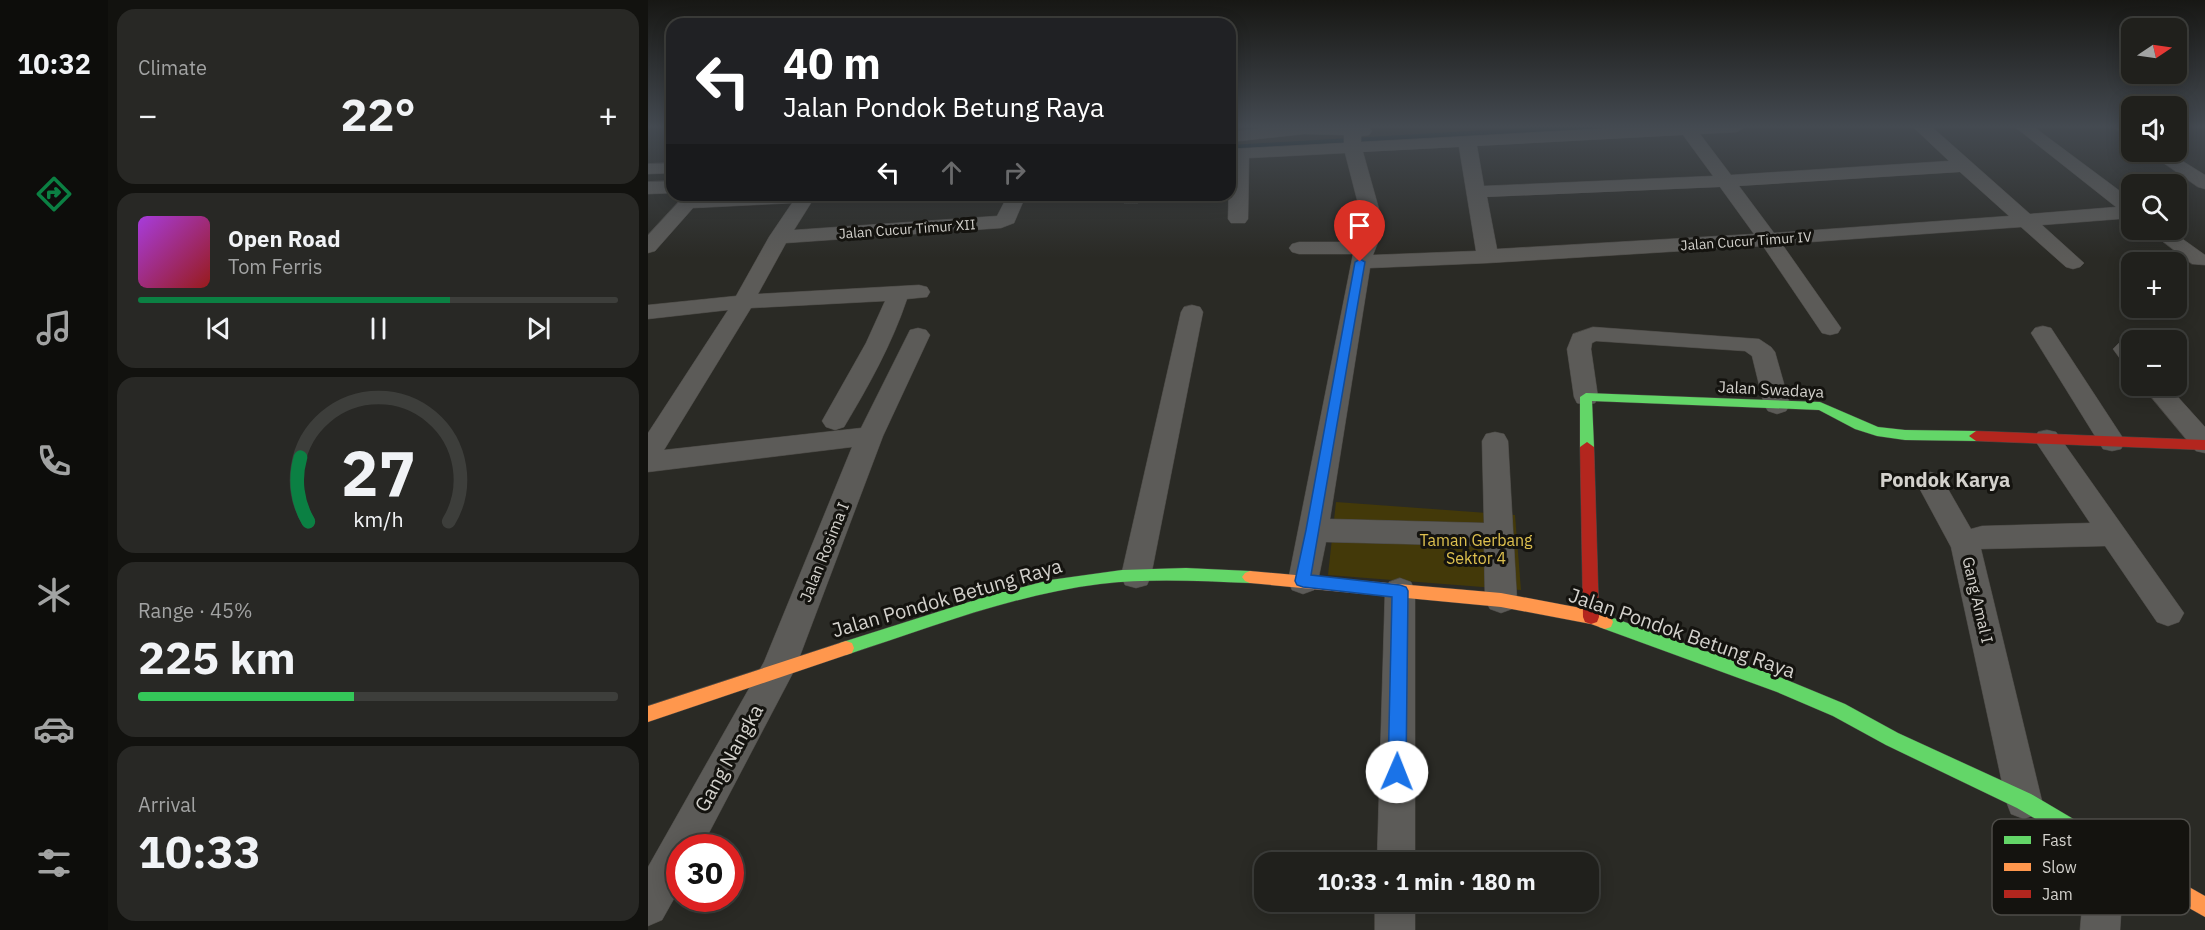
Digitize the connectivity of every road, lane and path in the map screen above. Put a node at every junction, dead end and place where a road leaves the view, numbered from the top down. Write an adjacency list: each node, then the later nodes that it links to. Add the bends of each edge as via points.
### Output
1 (1361, 170): 26 (street, via 1374,226)
2 (1472, 170): 13 (street)
3 (1718, 170): 9 (street)
4 (1894, 170): 9 (street)
5 (1969, 170): 20 (street)
6 (2079, 170): 17 (street)
7 (2185, 170): 10 (street)
8 (1236, 175): 19 (street)
9 (1726, 181): 13 (street); 22 (street)
10 (2205, 183)
11 (666, 187): 12 (street)
12 (648, 188)
13 (1476, 192): 27 (street)
14 (690, 201): 24 (street)
15 (804, 201): 21 (street)
16 (1014, 201): 21 (street, Jalan Cucur Timur XII, via 1003,222)
17 (2121, 203)
18 (2121, 212): 20 (street, Jalan Cucur Timur IV)
19 (1238, 219)
20 (2024, 220): 22 (street, Jalan Cucur Timur IV); 29 (street)
21 (779, 237): 30 (street)
22 (1769, 240): 27 (street, Jalan Cucur Timur IV); 33 (street)
23 (2172, 240): 28 (street)
24 (648, 246)
25 (1299, 248): 26 (street, Jalan Cucur Timur IV)
26 (1363, 255): 27 (street, Jalan Cucur Timur IV); 48 (street)
27 (1488, 257)
28 (2199, 260)
29 (2073, 263)
30 (743, 302): 31 (street); 39 (street, via 909,293 891,314); 45 (street)
31 (648, 312)
32 (1192, 312): 52 (street)
33 (1830, 328)
34 (2043, 333): 43 (street)
35 (918, 335): 40 (street, Jalan Rosima I)
36 (2163, 396): 44 (street)
37 (1586, 397): 38 (main road, Jalan Swadaya); 38 (street, via 1579,349 1581,339 1593,334 1751,344 1763,352); 57 (main road)
38 (1777, 405): 41 (main road, Jalan Swadaya, via 1825,407 1864,428 1885,433)
39 (835, 422)
40 (870, 436): 46 (street); 58 (street, Jalan Rosima I)
41 (2047, 439): 43 (main road, Jalan Swadaya); 49 (street)
42 (1495, 441): 50 (street)
43 (2112, 442): 44 (main road, Jalan Swadaya)
44 (2205, 445)
45 (648, 454)
46 (648, 462)
47 (1930, 482): 51 (street)
48 (1314, 530): 50 (street); 53 (street)
49 (2113, 534): 51 (street, Gang Amal I, via 1982,537); 56 (street)
50 (1498, 535): 55 (street)
51 (1966, 547): 60 (street, Gang Amal I)
52 (1136, 576): 53 (main road, Jalan Pondok Betung Raya, via 1214,575); 58 (main road, Jalan Pondok Betung Raya, via 1038,589)
53 (1303, 581): 54 (main road, Jalan Pondok Betung Raya)
54 (1400, 591): 55 (main road, Jalan Pondok Betung Raya); 63 (street)
55 (1501, 600): 57 (main road, Jalan Pondok Betung Raya)
56 (2168, 613)
57 (1591, 617): 60 (main road, Jalan Pondok Betung Raya, via 1782,686)
58 (778, 669): 59 (main road, Jalan Pondok Betung Raya); 62 (street, Gang Nangka)
59 (648, 714)
60 (2024, 801): 61 (main road, Jalan Pondok Betung Raya)
61 (2055, 819)
62 (688, 834)
63 (1396, 852)
64 (666, 873): 66 (street, Gang Nangka)
65 (2190, 898): 67 (main road, Jalan Pondok Betung Raya)
66 (648, 906)
67 (2205, 907)
68 (1395, 912): 70 (street)
69 (2101, 915): 71 (street)
70 (1395, 930)
71 (2100, 930)

